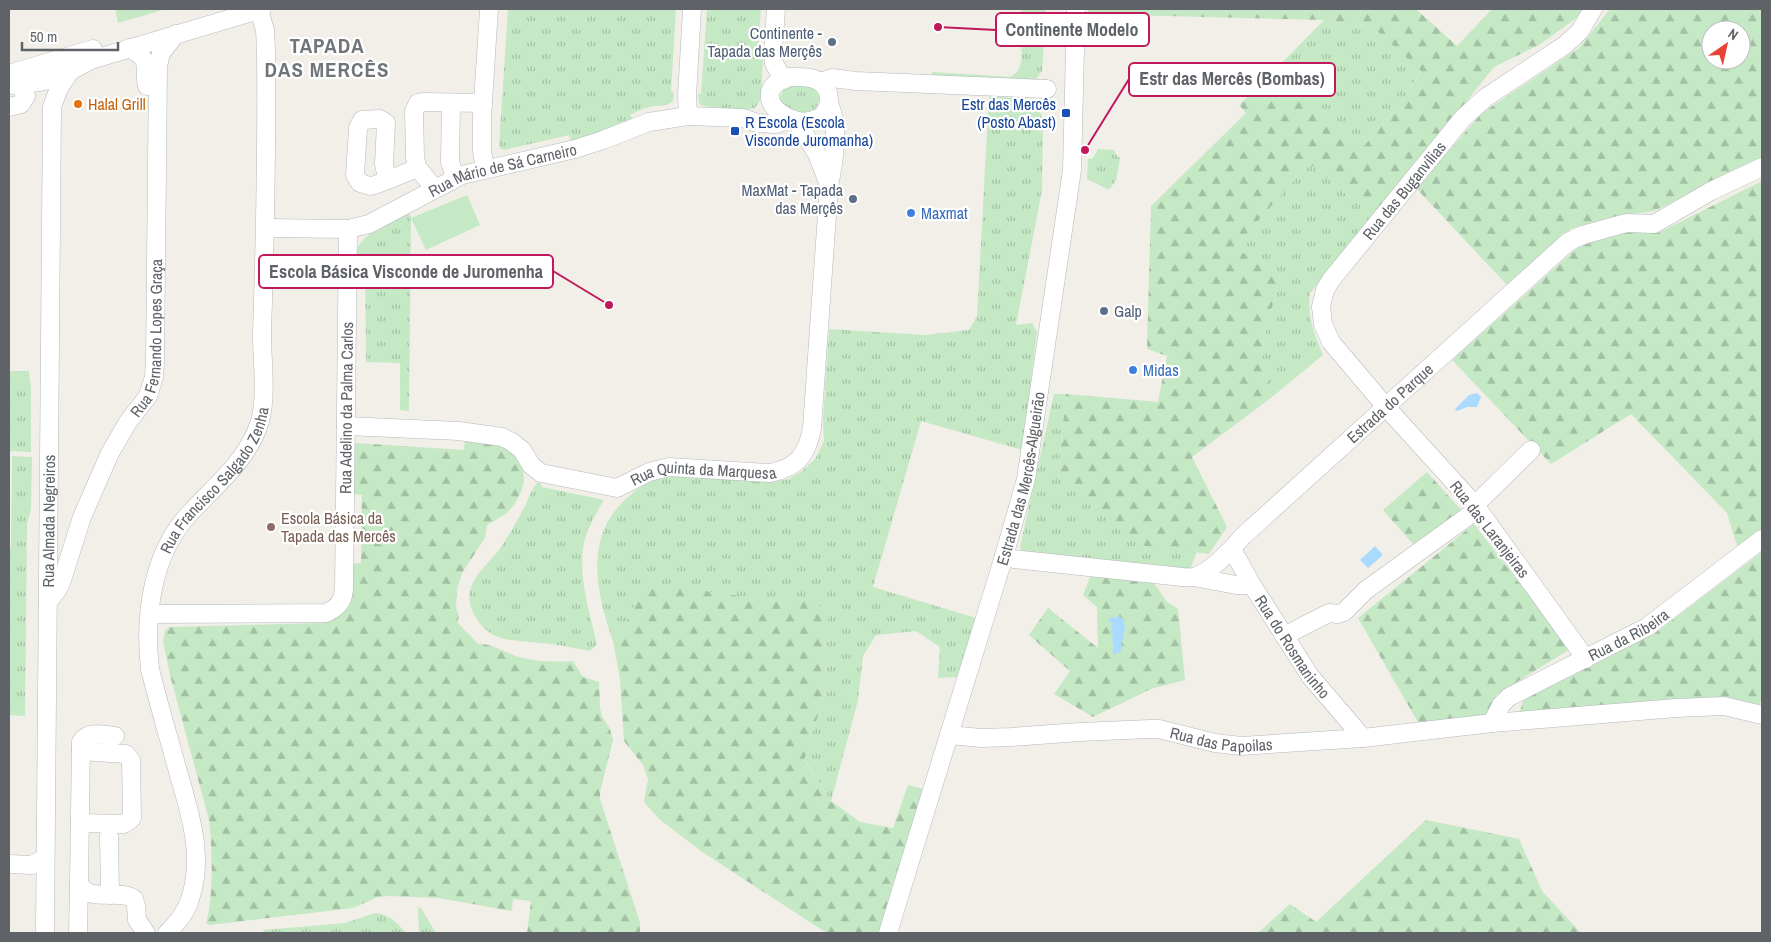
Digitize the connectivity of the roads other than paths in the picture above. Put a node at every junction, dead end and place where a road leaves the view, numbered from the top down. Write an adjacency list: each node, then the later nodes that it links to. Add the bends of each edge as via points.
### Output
1 (227, 9): 10 (street)
2 (260, 9): 8 (street); 34 (street, Rua Francisco Salgado Zenha, via 266,52)
3 (489, 9): 21 (street)
4 (692, 9): 24 (street)
5 (776, 9): 11 (street, via 774,63)
6 (1076, 9): 42 (street, Estrada das Mercês-Algueirão, via 1074,147 1070,185 1026,479)
7 (1593, 9): 36 (street, Rua das Buganvílias, via 1580,31 1565,45 1485,98 1462,118 1325,290 1321,316 1326,333)
8 (176, 34): 9 (street); 17 (street, Rua Fernando Lopes Graça, via 159,57)
9 (129, 48): 10 (street); 17 (street, via 146,62 146,84)
10 (65, 66): 12 (street); 14 (street, via 41,76); 22 (street, Rua Almada Negreiros)
11 (783, 80): 15 (street, via 800,77); 18 (street, via 772,89)
12 (11, 81): 14 (street); 23 (street, via 26,96 21,104)
13 (856, 81): 15 (street, via 832,78); 16 (street); 19 (street, via 845,85)
14 (40, 82): 22 (street, Rua Almada Negreiros)
15 (820, 82): 19 (street, via 827,89)
16 (1047, 89)
17 (158, 93): 44 (street, Rua Fernando Lopes Graça, via 154,377 148,396 110,453)
18 (771, 98): 25 (street, via 755,114); 26 (street, via 774,108)
19 (829, 102): 26 (street, via 827,110 812,121); 32 (street, Rua Quinta da Marquesa, via 835,122)
20 (452, 103): 21 (street); 27 (street, via 422,102 416,106); 30 (street, via 450,162)
21 (483, 104): 29 (street)
22 (52, 107): 43 (street, Rua Almada Negreiros)
23 (9, 108)
24 (688, 116): 25 (street, Rua Mário de Sá Carneiro); 29 (street, Rua Mário de Sá Carneiro, via 649,122 575,149)
25 (743, 118): 26 (street, Rua Mário de Sá Carneiro, via 775,124)
26 (793, 120): 32 (street, Rua Quinta da Marquesa, via 816,154)
27 (417, 167): 31 (street); 33 (street)
28 (1762, 167): 36 (street, Estrada do Parque, via 1711,191 1654,224 1619,225 1568,242)
29 (485, 169): 30 (street, Rua Mário de Sá Carneiro)
30 (455, 178): 33 (street, Rua Mário de Sá Carneiro)
31 (388, 179)
32 (829, 186): 37 (street, Rua Quinta da Marquesa, via 812,428 800,460 782,471 669,467 649,472 617,488 541,473 531,465 522,450 502,437 459,431)
33 (434, 188): 35 (street, Rua Mário de Sá Carneiro, via 369,224)
34 (266, 228): 35 (street, Rua Mário de Sá Carneiro); 48 (street, Rua Francisco Salgado Zenha, via 260,422 238,462 174,532 162,557)
35 (348, 229): 37 (street, Rua Adelino da Palma Carlos)
36 (1386, 407): 39 (street, Rua das Laranjeiras); 41 (street, Estrada do Parque)
37 (346, 426): 48 (street, Rua Adelino da Palma Carlos, via 344,590 342,600 335,608 326,613)
38 (1531, 450): 39 (street)
39 (1477, 507): 49 (street, via 1366,590 1344,612 1329,613); 50 (street, Rua das Laranjeiras)
40 (1762, 539): 50 (street, Rua da Ribeira, via 1647,628)
41 (1232, 549): 45 (street, Estrada do Parque); 46 (street, Rua do Rosmaninho)
42 (1004, 556): 45 (street); 53 (street, Estrada das Mercês-Algueirão)
43 (48, 557): 44 (street); 47 (street, Rua Almada Negreiros)
44 (66, 565): 47 (street, Rua Fernando Lopes Graça, via 58,589)
45 (1194, 577): 46 (street)
46 (1252, 585): 49 (street, Rua do Rosmaninho)
47 (48, 602): 60 (street, Rua Almada Negreiros)
48 (150, 614): 67 (street, Rua Francisco Salgado Zenha, via 150,669 193,827 196,855 191,898)
49 (1284, 636): 55 (street, Rua do Rosmaninho, via 1310,676)
50 (1586, 659): 52 (street, Rua da Ribeira, via 1509,697)
51 (1762, 715): 52 (street, Rua das Papoilas, via 1724,706)
52 (1492, 723): 55 (street, Rua das Papoilas)
53 (949, 735): 55 (street, Rua das Papoilas, via 988,738 1150,729 1241,746); 68 (street, Estrada das Mercês-Algueirão)
54 (115, 736): 56 (street, via 90,734 81,742)
55 (1363, 738)
56 (81, 751): 57 (street); 57 (street, via 126,754 131,760 132,818 124,824)
57 (80, 824): 62 (street)
58 (110, 836): 63 (street)
59 (9, 854): 60 (street, via 32,854)
60 (45, 858): 61 (street, via 32,865); 65 (street, Rua Almada Negreiros)
61 (9, 864)
62 (80, 883): 63 (street, via 91,894); 66 (street)
63 (110, 895): 64 (street, via 127,895 134,899)
64 (140, 929)
65 (45, 933)
66 (78, 933)
67 (167, 933)
68 (888, 933)

